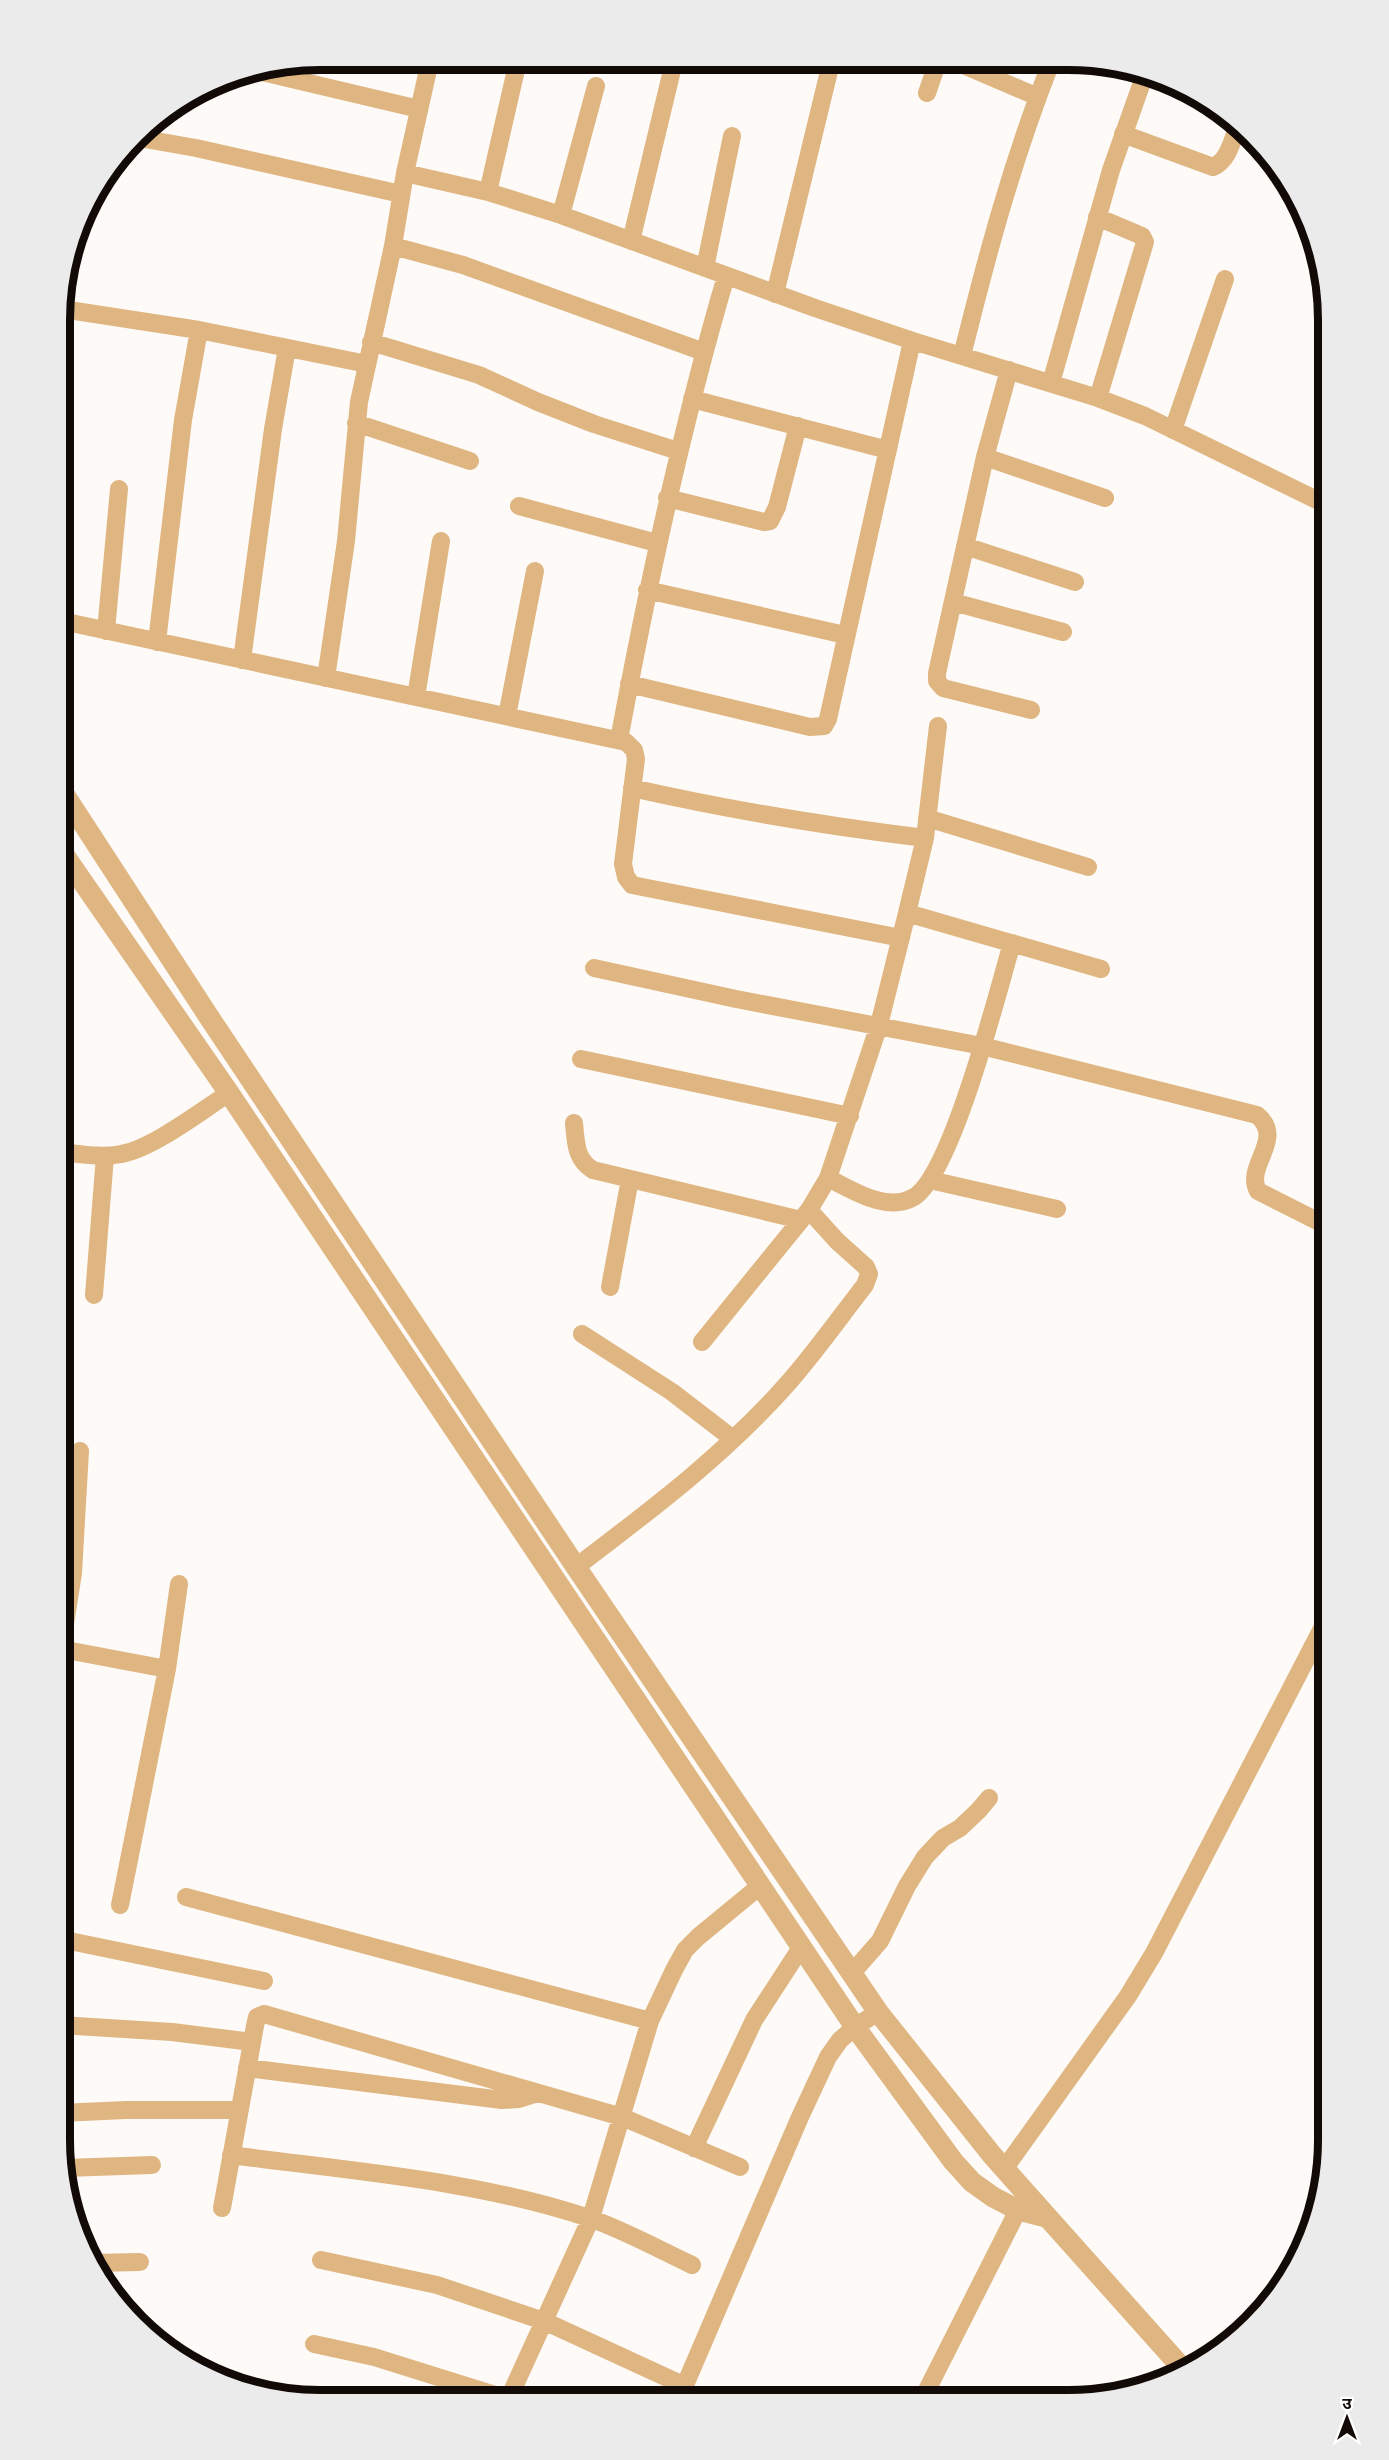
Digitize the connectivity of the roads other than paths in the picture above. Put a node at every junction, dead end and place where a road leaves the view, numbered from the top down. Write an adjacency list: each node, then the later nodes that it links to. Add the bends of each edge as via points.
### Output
1 (428, 70): 13 (street)
2 (516, 70): 19 (street)
3 (672, 70): 23 (street)
4 (829, 70): 28 (street)
5 (935, 70): 11 (street)
6 (976, 70): 12 (street)
7 (1048, 70): 12 (street)
8 (273, 75): 13 (street)
9 (1142, 82): 14 (street)
10 (596, 86): 21 (street)
11 (927, 93)
12 (1038, 97): 35 (street, via 994,226)
13 (419, 109): 18 (street)
14 (1123, 134): 15 (street, via 1213,166 1224,159); 22 (street)
15 (1235, 134)
16 (732, 136): 25 (street)
17 (148, 140): 20 (street)
18 (405, 173): 19 (street); 20 (street)
19 (488, 192): 21 (street)
20 (401, 194): 24 (street)
21 (561, 215): 23 (street)
22 (1097, 217): 38 (street); 39 (street, via 1142,236 1144,242)
23 (631, 241): 25 (street)
24 (393, 246): 32 (street); 34 (street, via 484,273)
25 (705, 268): 26 (street)
26 (726, 276): 28 (street); 34 (street)
27 (1225, 279): 43 (street)
28 (775, 294): 31 (street)
29 (71, 310): 30 (street)
30 (199, 330): 33 (street); 64 (street, via 183,420)
31 (912, 341): 35 (street); 44 (street)
32 (371, 342): 36 (street); 45 (street, via 479,375 583,419)
33 (287, 348): 36 (street); 65 (street)
34 (704, 352): 40 (street)
35 (962, 356): 37 (street)
36 (367, 364): 41 (street)
37 (1009, 370): 38 (street); 46 (street)
38 (1051, 383): 39 (street)
39 (1098, 398): 43 (street)
40 (692, 399): 42 (street); 45 (street)
41 (356, 423): 47 (street); 66 (street, via 346,541)
42 (798, 426): 44 (street); 49 (street, via 770,521)
43 (1173, 430): 51 (street)
44 (888, 450): 63 (street)
45 (678, 451): 49 (street)
46 (985, 457): 50 (street); 55 (street)
47 (470, 461)
48 (119, 489): 61 (street)
49 (668, 498): 54 (street)
50 (1106, 498)
51 (1318, 501)
52 (519, 506): 54 (street)
53 (441, 541): 68 (street)
54 (657, 543): 58 (street)
55 (965, 546): 57 (street); 59 (street)
56 (534, 571): 70 (street)
57 (1075, 582)
58 (647, 590): 63 (street); 67 (street)
59 (953, 602): 62 (street); 69 (street, via 937,681 943,688)
60 (70, 623): 61 (street)
61 (106, 631): 64 (street)
62 (1062, 632)
63 (845, 635): 67 (street, via 828,719 817,728)
64 (157, 642): 65 (street)
65 (242, 660): 66 (street)
66 (326, 678): 68 (street)
67 (629, 684): 72 (street)
68 (416, 697): 70 (street)
69 (1031, 711)
70 (507, 716): 72 (street)
71 (938, 726): 75 (street)
72 (619, 740): 73 (street, via 626,742 636,759)
73 (632, 788): 76 (street, via 822,826); 80 (street, via 623,864 632,885)
74 (70, 803): 104 (street)
75 (927, 818): 76 (street); 78 (street)
76 (925, 838): 79 (street)
77 (70, 864): 87 (street)
78 (1088, 867)
79 (907, 913): 80 (street); 81 (street)
80 (901, 938): 84 (street)
81 (1012, 943): 83 (street); 85 (street)
82 (594, 968): 84 (street)
83 (1101, 969)
84 (879, 1025): 85 (street); 88 (street)
85 (982, 1046): 94 (street, via 946,1150); 97 (street, via 1257,1115 1269,1131 1256,1175 1258,1191)
86 (581, 1059): 88 (street)
87 (229, 1093): 91 (street, via 145,1146); 111 (street)
88 (850, 1116): 92 (street)
89 (574, 1123): 93 (street, via 578,1153 584,1164)
90 (70, 1153): 91 (street)
91 (105, 1156): 99 (street)
92 (828, 1178): 94 (street, via 865,1196 897,1202 914,1197); 96 (street)
93 (630, 1179): 96 (street); 98 (street)
94 (930, 1180): 95 (street)
95 (1057, 1209)
96 (805, 1215): 101 (street); 102 (street, via 866,1267 869,1274 790,1382)
97 (1318, 1221)
98 (610, 1287)
99 (94, 1295)
100 (582, 1334): 102 (street, via 672,1392)
101 (702, 1342)
102 (734, 1439): 104 (street, via 675,1492)
103 (80, 1451): 106 (street)
104 (576, 1567): 116 (street)
105 (179, 1584): 109 (street)
106 (70, 1592)
107 (1318, 1636): 133 (street, via 1154,1953 1128,1996)
108 (70, 1651): 109 (street)
109 (167, 1668): 113 (street)
110 (989, 1798): 116 (street, via 925,1857 880,1941)
111 (760, 1886): 115 (street); 119 (street, via 685,1950)
112 (186, 1896): 119 (street)
113 (120, 1905)
114 (70, 1941): 117 (street)
115 (802, 1947): 121 (street); 128 (street, via 754,2020)
116 (852, 1973): 118 (street)
117 (264, 1981)
118 (878, 2012): 121 (street); 133 (street)
119 (650, 2021): 127 (street)
120 (70, 2026): 122 (street)
121 (855, 2027): 135 (street, via 953,2161 972,2182); 148 (street, via 828,2057)
122 (252, 2042): 123 (street); 124 (street, via 257,2017 264,2014)
123 (247, 2068): 124 (street, via 501,2100); 125 (street)
124 (538, 2093): 127 (street)
125 (239, 2110): 126 (street); 129 (street)
126 (70, 2113)
127 (622, 2117): 128 (street); 137 (street)
128 (694, 2148): 131 (street)
129 (231, 2155): 134 (street); 137 (street, via 474,2189)
130 (152, 2165): 132 (street)
131 (740, 2167)
132 (72, 2168)
133 (1005, 2168): 136 (street)
134 (222, 2208)
135 (1018, 2210): 136 (street); 149 (street)
136 (1046, 2217): 144 (street)
137 (591, 2218): 141 (street); 142 (street)
138 (321, 2260): 142 (street, via 437,2285)
139 (140, 2262): 140 (street)
140 (103, 2263)
141 (692, 2265)
142 (544, 2321): 146 (street); 147 (street)
143 (314, 2344): 145 (street, via 374,2357)
144 (1179, 2364)
145 (481, 2390)
146 (511, 2390)
147 (678, 2390)
148 (683, 2390)
149 (927, 2390)

